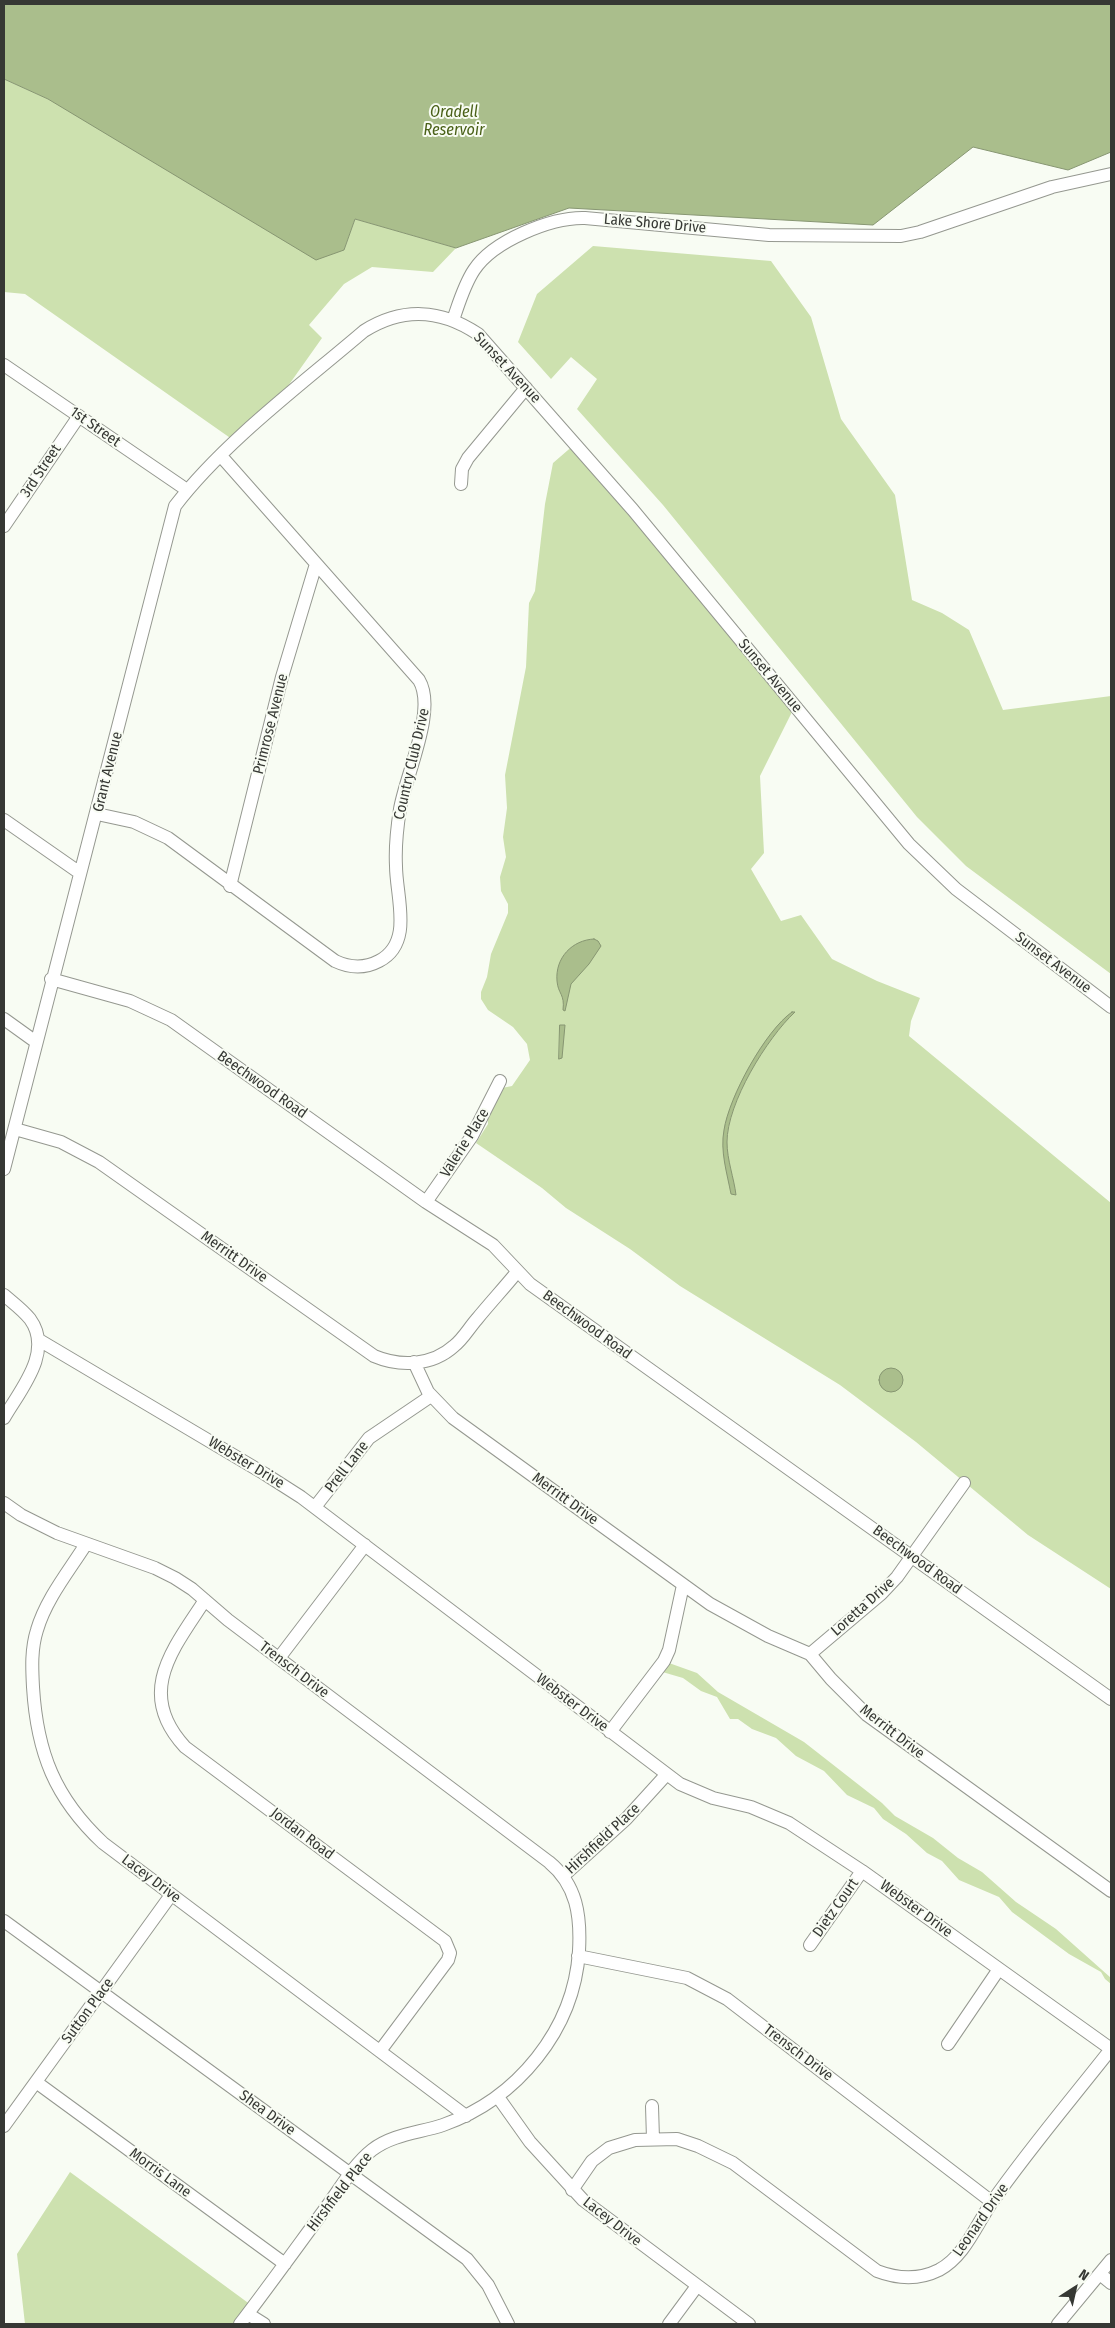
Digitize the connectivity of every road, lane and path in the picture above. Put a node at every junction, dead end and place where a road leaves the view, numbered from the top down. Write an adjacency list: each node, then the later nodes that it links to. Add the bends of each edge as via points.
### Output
1 (1111, 174): 2 (street, Lake Shore Drive, via 1052,187 901,236 769,234 585,218 562,219 501,246 482,259 468,281)
2 (453, 320): 4 (street, Sunset Avenue, via 478,334); 6 (street, Grant Avenue, via 418,313 376,323)
3 (4, 365): 5 (street, 1st Street)
4 (526, 388): 7 (street, via 468,458 462,469); 16 (street, Sunset Avenue, via 633,510 908,844 956,889)
5 (79, 416): 8 (street, 1st Street); 9 (street, 3rd Street)
6 (221, 456): 8 (street, Grant Avenue); 10 (street, Country Club Drive)
7 (461, 484)
8 (187, 490): 11 (street, Grant Avenue, via 175,506)
9 (4, 526)
10 (316, 564): 14 (street, Primrose Avenue, via 282,677); 14 (street, Country Club Drive, via 419,680 425,692 426,712 403,796 396,840 400,935 382,959 363,967 344,965)
11 (97, 814): 13 (street, Grant Avenue); 14 (street, Country Club Drive, via 134,822 168,838)
12 (4, 820): 13 (street)
13 (80, 874): 15 (street, Grant Avenue)
14 (230, 886)
15 (52, 979): 18 (street, Grant Avenue); 22 (street, Beechwood Road, via 130,1001 171,1020)
16 (1111, 1007)
17 (4, 1019): 18 (street)
18 (36, 1042): 20 (street, Grant Avenue)
19 (500, 1081): 22 (street, Valerie Place, via 472,1136)
20 (15, 1129): 21 (street, Grant Avenue); 26 (street, Merritt Drive, via 61,1142 99,1162 374,1356 398,1363)
21 (4, 1168)
22 (426, 1202): 23 (street, Beechwood Road, via 493,1245)
23 (517, 1272): 26 (street, via 454,1347 431,1359); 34 (street, Beechwood Road)
24 (4, 1295): 25 (street, via 28,1317)
25 (39, 1340): 28 (street, via 36,1363); 31 (street, Webster Drive)
26 (414, 1362): 27 (street, Merritt Drive)
27 (431, 1396): 31 (street, Prell Lane, via 368,1438); 35 (street, Merritt Drive, via 453,1418)
28 (4, 1418)
29 (964, 1483): 34 (street, Loretta Drive)
30 (4, 1503): 32 (street, Trensch Drive, via 21,1515)
31 (316, 1507): 33 (street, Webster Drive)
32 (86, 1544): 36 (street, Trensch Drive, via 155,1568 176,1578); 45 (street, Lacey Drive, via 48,1604 37,1631 32,1662 37,1732 51,1774 73,1812 103,1843)
33 (365, 1545): 38 (street); 40 (street, Webster Drive)
34 (912, 1557): 37 (street, Loretta Drive, via 881,1594); 39 (street, Beechwood Road)
35 (683, 1585): 37 (street, Merritt Drive, via 738,1621); 40 (street, via 666,1657)
36 (205, 1600): 38 (street, Trensch Drive); 53 (street, Jordan Road, via 169,1656 162,1675 161,1702 176,1737 448,1946 448,1960)
37 (810, 1654): 44 (street, Merritt Drive, via 848,1698 880,1725)
38 (279, 1658): 43 (street, Trensch Drive, via 549,1862)
39 (1111, 1699)
40 (610, 1732): 41 (street, Webster Drive)
41 (666, 1775): 42 (street, Webster Drive, via 696,1792 777,1817); 43 (street, Hirshfield Place, via 626,1819)
42 (862, 1871): 47 (street, Dietz Court); 49 (street, Webster Drive)
43 (563, 1876): 48 (street, Hirshfield Place, via 579,1915)
44 (1111, 1891)
45 (171, 1895): 50 (street, Sutton Place); 53 (street, Lacey Drive)
46 (4, 1921): 50 (street, Shea Drive)
47 (810, 1946)
48 (578, 1956): 55 (street, Hirshfield Place, via 573,1986 556,2030 527,2071); 62 (street, Trensch Drive, via 688,1978 711,1989)
49 (999, 1969): 51 (street); 52 (street, Webster Drive)
50 (101, 1992): 54 (street, Sutton Place); 60 (street, Shea Drive)
51 (948, 2044)
52 (1111, 2049): 62 (street, Leonard Drive)
53 (380, 2051): 57 (street, Lacey Drive)
54 (36, 2082): 58 (street, Sutton Place); 64 (street, Morris Lane)
55 (498, 2097): 57 (street, Hirshfield Place); 61 (street, Lacey Drive, via 530,2142)
56 (652, 2106): 59 (street)
57 (466, 2116): 60 (street, Hirshfield Place, via 386,2141 362,2160)
58 (4, 2126)
59 (653, 2139): 61 (street, Leonard Drive, via 635,2140 609,2148 592,2161); 62 (street, Leonard Drive, via 677,2140 716,2153 867,2265 888,2276 927,2275 951,2262 961,2252)
60 (351, 2174): 64 (street, Hirshfield Place); 71 (street, Shea Drive, via 467,2259 488,2285)
61 (572, 2190): 67 (street, Lacey Drive, via 608,2221)
62 (992, 2202)
63 (1111, 2260): 65 (street)
64 (285, 2264): 68 (street, Hirshfield Place)
65 (1100, 2274): 66 (street); 74 (street)
66 (1111, 2283)
67 (697, 2286): 72 (street); 73 (street, Lacey Drive)
68 (248, 2314): 69 (street, Hirshfield Place); 70 (street)
69 (240, 2324)
70 (264, 2324)
71 (508, 2324)
72 (669, 2324)
73 (749, 2324)
74 (1058, 2324)

